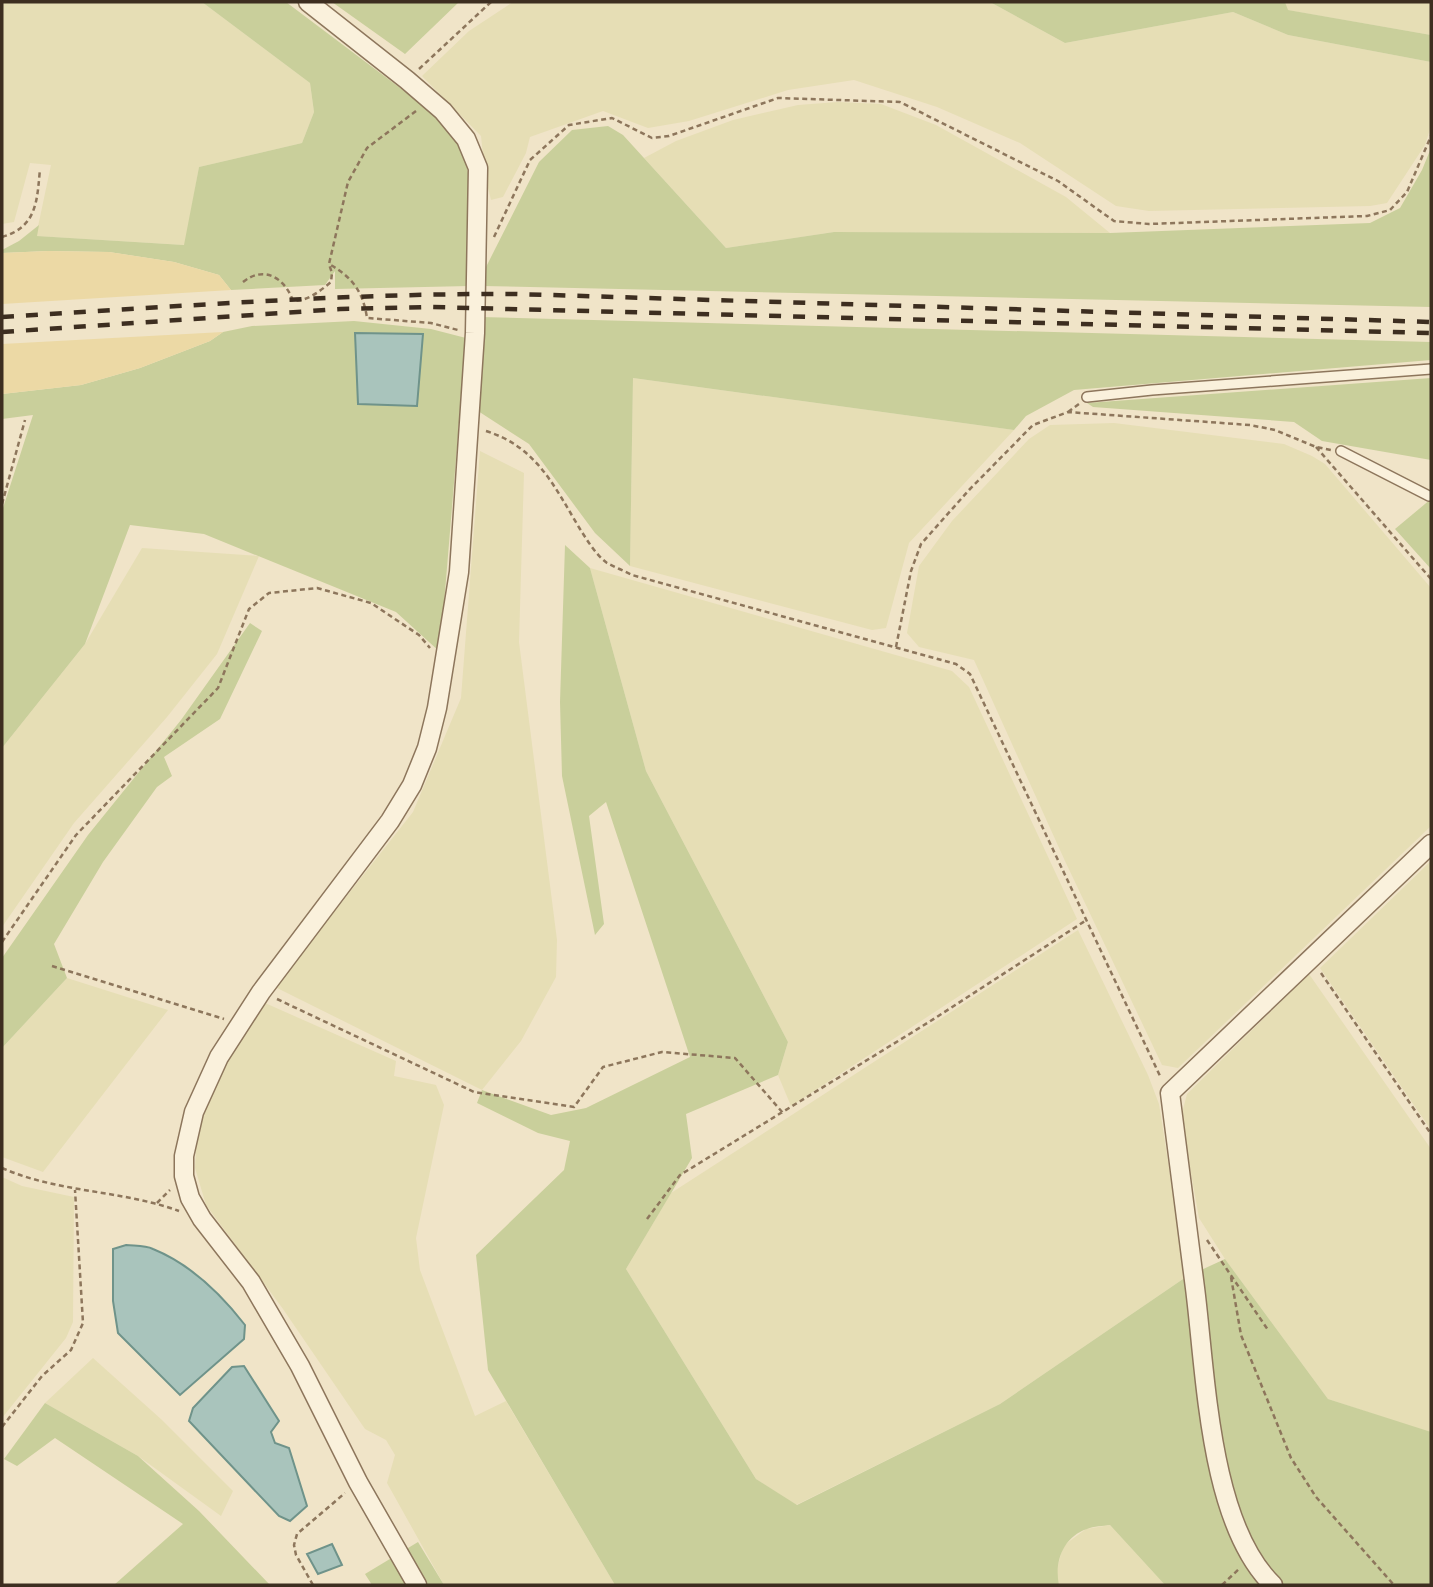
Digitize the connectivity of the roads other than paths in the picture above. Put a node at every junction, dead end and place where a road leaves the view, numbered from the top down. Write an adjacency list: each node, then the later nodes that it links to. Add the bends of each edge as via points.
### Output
1 (308, 2): 7 (street, via 443,111 466,139 478,168 475,333 460,572 437,709 412,785 261,992 219,1058 194,1112 184,1176 202,1219 251,1282 300,1366 358,1482)
2 (1431, 369): 3 (lane)
3 (1087, 397)
4 (1340, 451): 5 (lane)
5 (1429, 496)
6 (1431, 844): 8 (street, via 1170,1093 1223,1489 1251,1560)
7 (417, 1585)
8 (1273, 1585)

